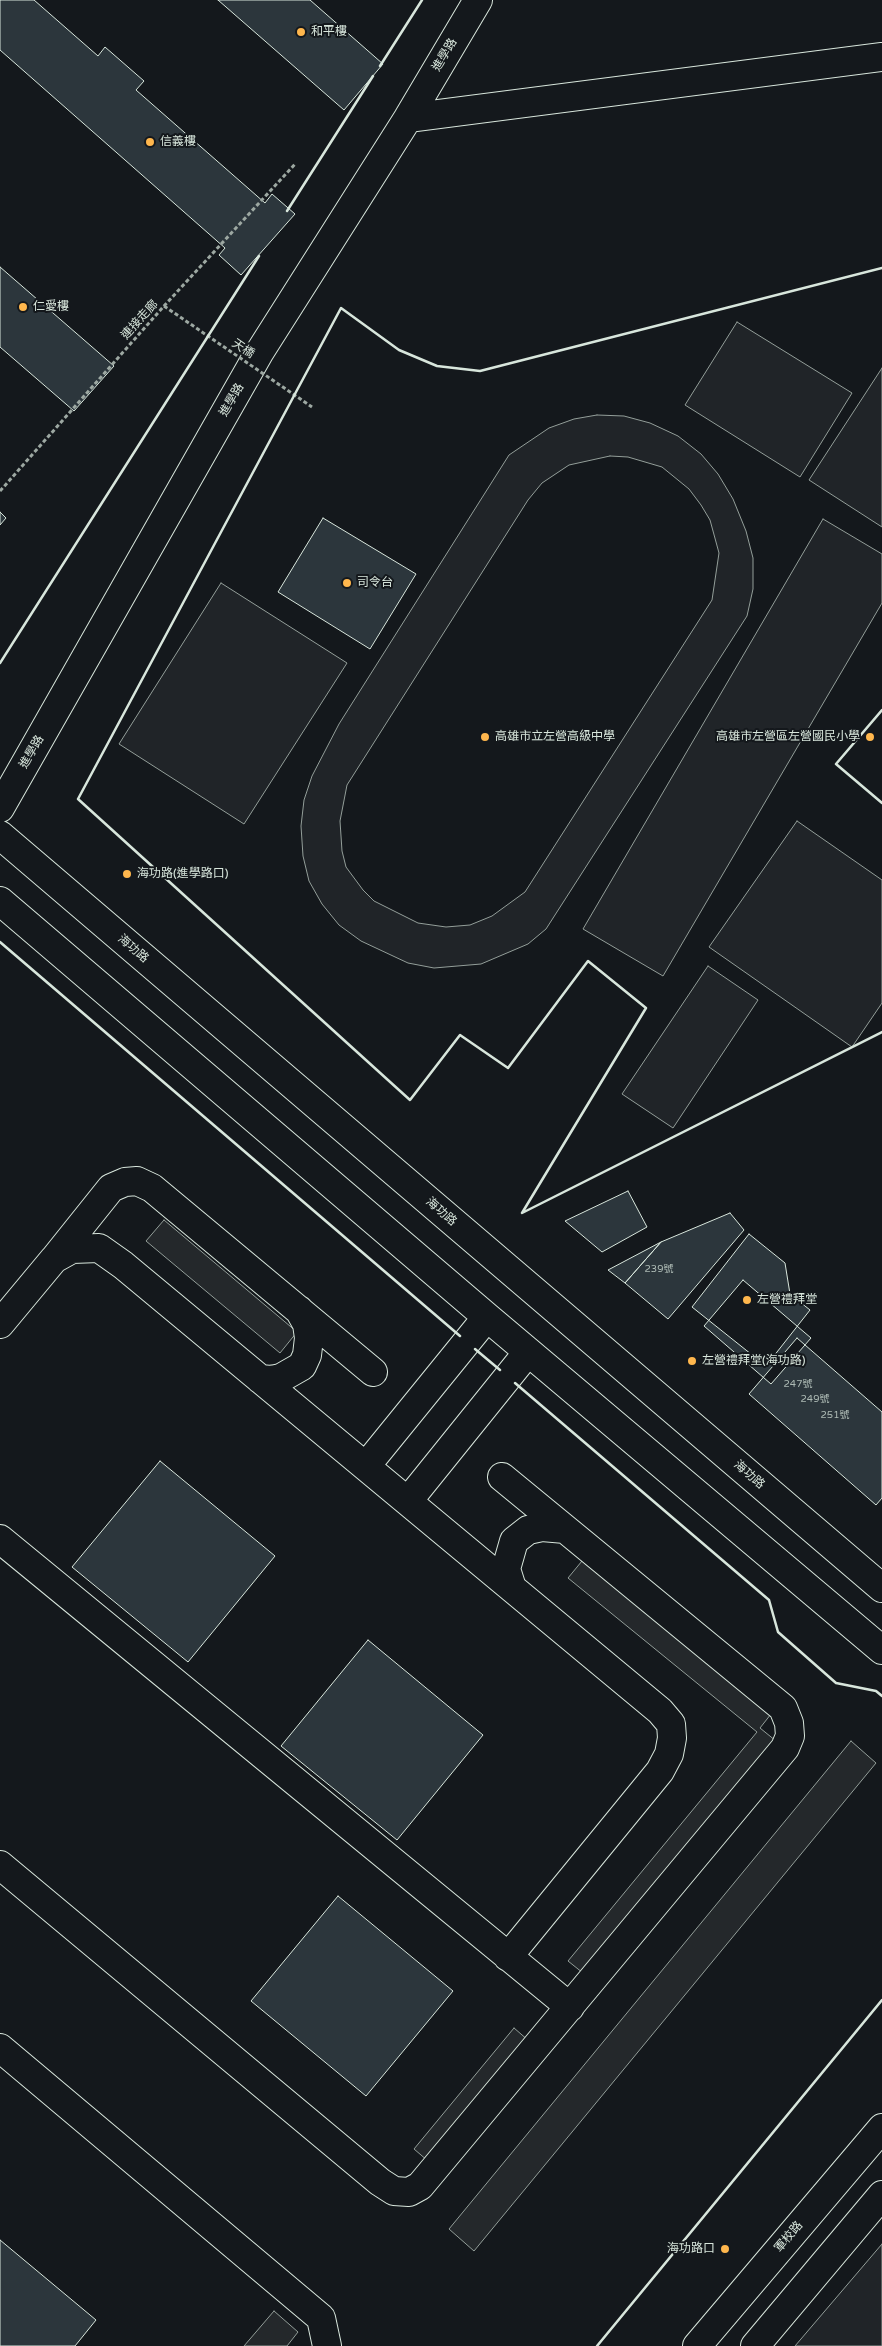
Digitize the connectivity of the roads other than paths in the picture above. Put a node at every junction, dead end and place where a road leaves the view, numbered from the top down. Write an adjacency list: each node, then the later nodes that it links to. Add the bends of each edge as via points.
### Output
1 (478, 0): 3 (street, 進學路)
2 (882, 57): 3 (street)
3 (408, 118): 4 (street, 進學路, via 259,353)
4 (0, 808)
5 (0, 835): 26 (street, 海功路)
6 (0, 902): 11 (street)
7 (95, 1208): 8 (street); 9 (street, via 93,1218 100,1240); 10 (street, via 111,1188 125,1182 137,1181 152,1188)
8 (54, 1259): 9 (street, via 72,1250 99,1248); 12 (street)
9 (123, 1265): 17 (street)
10 (299, 1310): 14 (street); 15 (street, via 307,1324 309,1338)
11 (487, 1318): 13 (street); 19 (street)
12 (0, 1324)
13 (528, 1352): 20 (street); 27 (street)
14 (350, 1354): 15 (street, via 338,1350 317,1354); 16 (street)
15 (302, 1366): 17 (street, via 281,1378); 18 (street, via 295,1393)
16 (373, 1372)
17 (260, 1379): 18 (street)
18 (299, 1411): 19 (street)
19 (366, 1466): 20 (street)
20 (408, 1502): 24 (street)
21 (565, 1529): 23 (street, via 542,1526 528,1530); 23 (street, via 508,1482 521,1514); 30 (street, via 782,1708 789,1723 790,1736 785,1748)
22 (0, 1539): 29 (street)
23 (514, 1541): 24 (street, via 493,1554); 25 (street, via 506,1569)
24 (469, 1552): 25 (street)
25 (512, 1588): 29 (street, via 660,1711 670,1724 672,1738 669,1754 660,1771)
26 (882, 1588)
27 (882, 1650)
28 (0, 1865): 30 (street, via 394,2191 409,2192 420,2186)
29 (508, 1957): 30 (street)
30 (570, 2008)
31 (0, 2048): 34 (street, via 321,2318)
32 (882, 2128): 35 (street, 軍校路)
33 (882, 2195): 36 (street)
34 (327, 2346)
35 (697, 2346)
36 (756, 2346)

